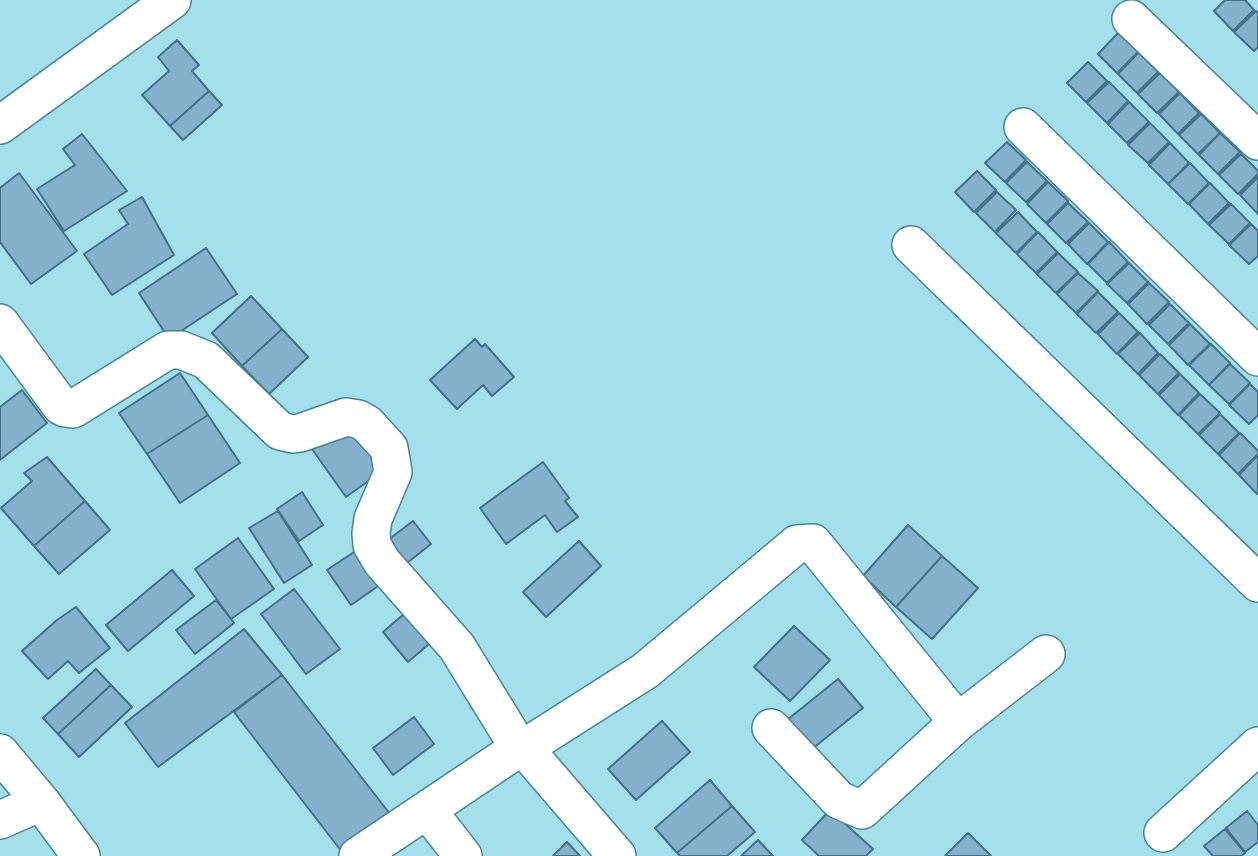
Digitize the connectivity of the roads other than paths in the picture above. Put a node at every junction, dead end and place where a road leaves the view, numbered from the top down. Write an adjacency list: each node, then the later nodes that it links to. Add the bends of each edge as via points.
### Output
1 (172, 0): 3 (street)
2 (1131, 19): 5 (street)
3 (0, 125)
4 (1023, 127): 8 (street)
5 (1258, 141)
6 (911, 245): 9 (street)
7 (0, 323): 14 (street, via 65,408 73,409 168,350 181,350 206,360 280,431 300,433 346,417 367,424 389,448 393,472 373,519 372,545 457,647)
8 (1258, 357)
9 (1258, 583)
10 (1046, 654): 11 (street)
11 (958, 722): 12 (street, via 862,810 839,800); 14 (street, via 813,543 797,544 645,671)
12 (771, 728)
13 (1258, 746): 19 (street)
14 (522, 748): 17 (street); 23 (street)
15 (0, 753): 16 (street)
16 (41, 802): 18 (street); 20 (street)
17 (427, 810): 21 (street); 22 (street)
18 (0, 820)
19 (1163, 833)
20 (81, 856)
21 (358, 856)
22 (463, 856)
23 (617, 856)

